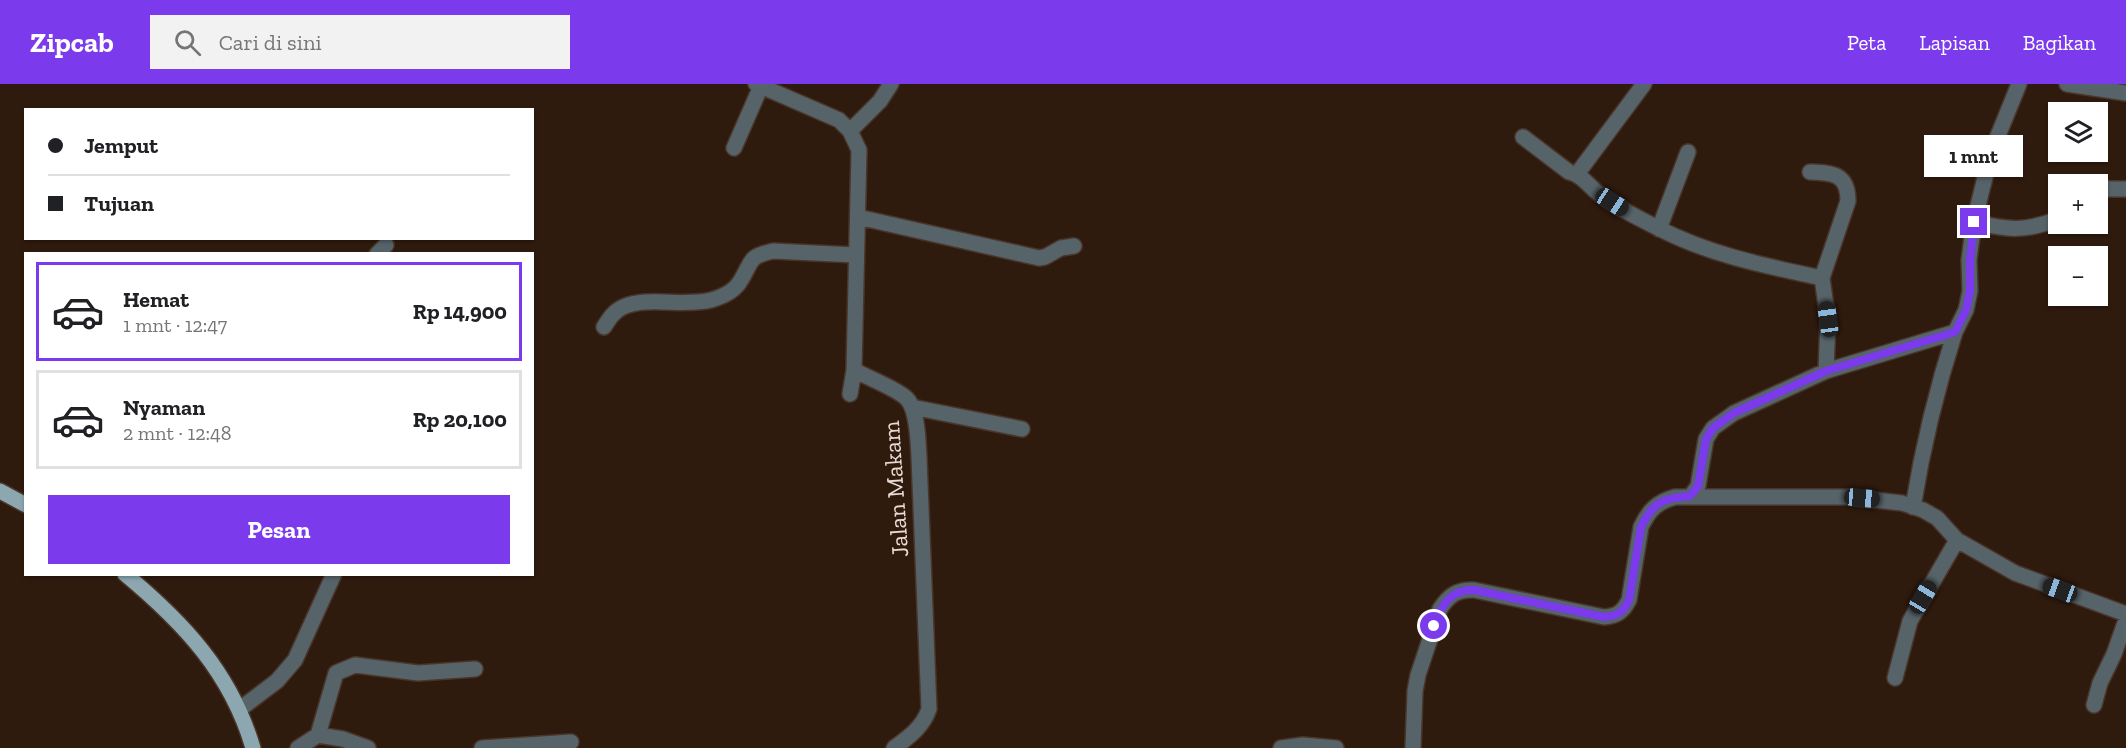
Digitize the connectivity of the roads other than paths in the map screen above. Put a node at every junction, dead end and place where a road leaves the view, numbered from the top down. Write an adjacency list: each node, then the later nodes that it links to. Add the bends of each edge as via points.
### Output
1 (891, 84): 7 (street)
2 (1644, 84): 12 (street)
3 (2019, 84): 16 (street, via 1991,153)
4 (2067, 84): 6 (street)
5 (758, 85): 7 (street, via 839,120); 9 (street)
6 (2126, 93)
7 (850, 131): 15 (street, via 861,159)
8 (1523, 136): 12 (street)
9 (734, 148)
10 (1688, 152): 18 (street)
11 (1810, 172): 21 (street, via 1834,174 1848,190 1848,201)
12 (1577, 174): 18 (street, via 1597,192)
13 (2108, 189): 14 (street)
14 (2126, 189)
15 (858, 217): 19 (street, via 1039,258); 20 (street)
16 (1974, 222): 17 (street, via 2016,230); 23 (street, via 1970,291)
17 (2048, 223)
18 (1659, 229): 21 (street, via 1715,252)
19 (1074, 246)
20 (856, 255): 22 (street, via 773,251 754,257 739,284 724,295 689,303 631,305 616,312); 24 (street)
21 (1822, 278): 25 (street, via 1828,319)
22 (604, 327)
23 (1955, 332): 25 (street); 32 (street, via 1935,394)
24 (854, 370): 26 (street); 27 (street, Jalan Makam, via 906,398)
25 (1826, 371): 30 (street, via 1734,413 1713,428 1706,439 1698,486)
26 (850, 394)
27 (912, 407): 28 (street); 48 (street, Jalan Makam, via 919,457 929,709 919,728)
28 (1023, 429)
29 (0, 491): 31 (main road)
30 (1690, 496): 32 (street, via 1847,497); 51 (street, via 1662,500 1646,516 1629,600 1616,616 1604,617 1474,590 1455,593 1446,600 1418,675)
31 (24, 504)
32 (1913, 507): 33 (street, via 1937,518)
33 (1957, 540): 36 (street, via 2015,573); 39 (street, via 1910,621)
34 (126, 576): 41 (main road, via 191,635)
35 (333, 576): 41 (street, via 295,660 277,681)
36 (2126, 614)
37 (2126, 620): 40 (street)
38 (475, 669): 42 (street, via 418,673 355,665 336,673)
39 (1895, 678)
40 (2094, 705)
41 (240, 709): 44 (main road)
42 (318, 735): 45 (street); 46 (street)
43 (571, 742): 47 (street)
44 (254, 748)
45 (298, 748)
46 (368, 748)
47 (482, 748)
48 (894, 748)
49 (1281, 748): 50 (street)
50 (1336, 748)
51 (1413, 748)

